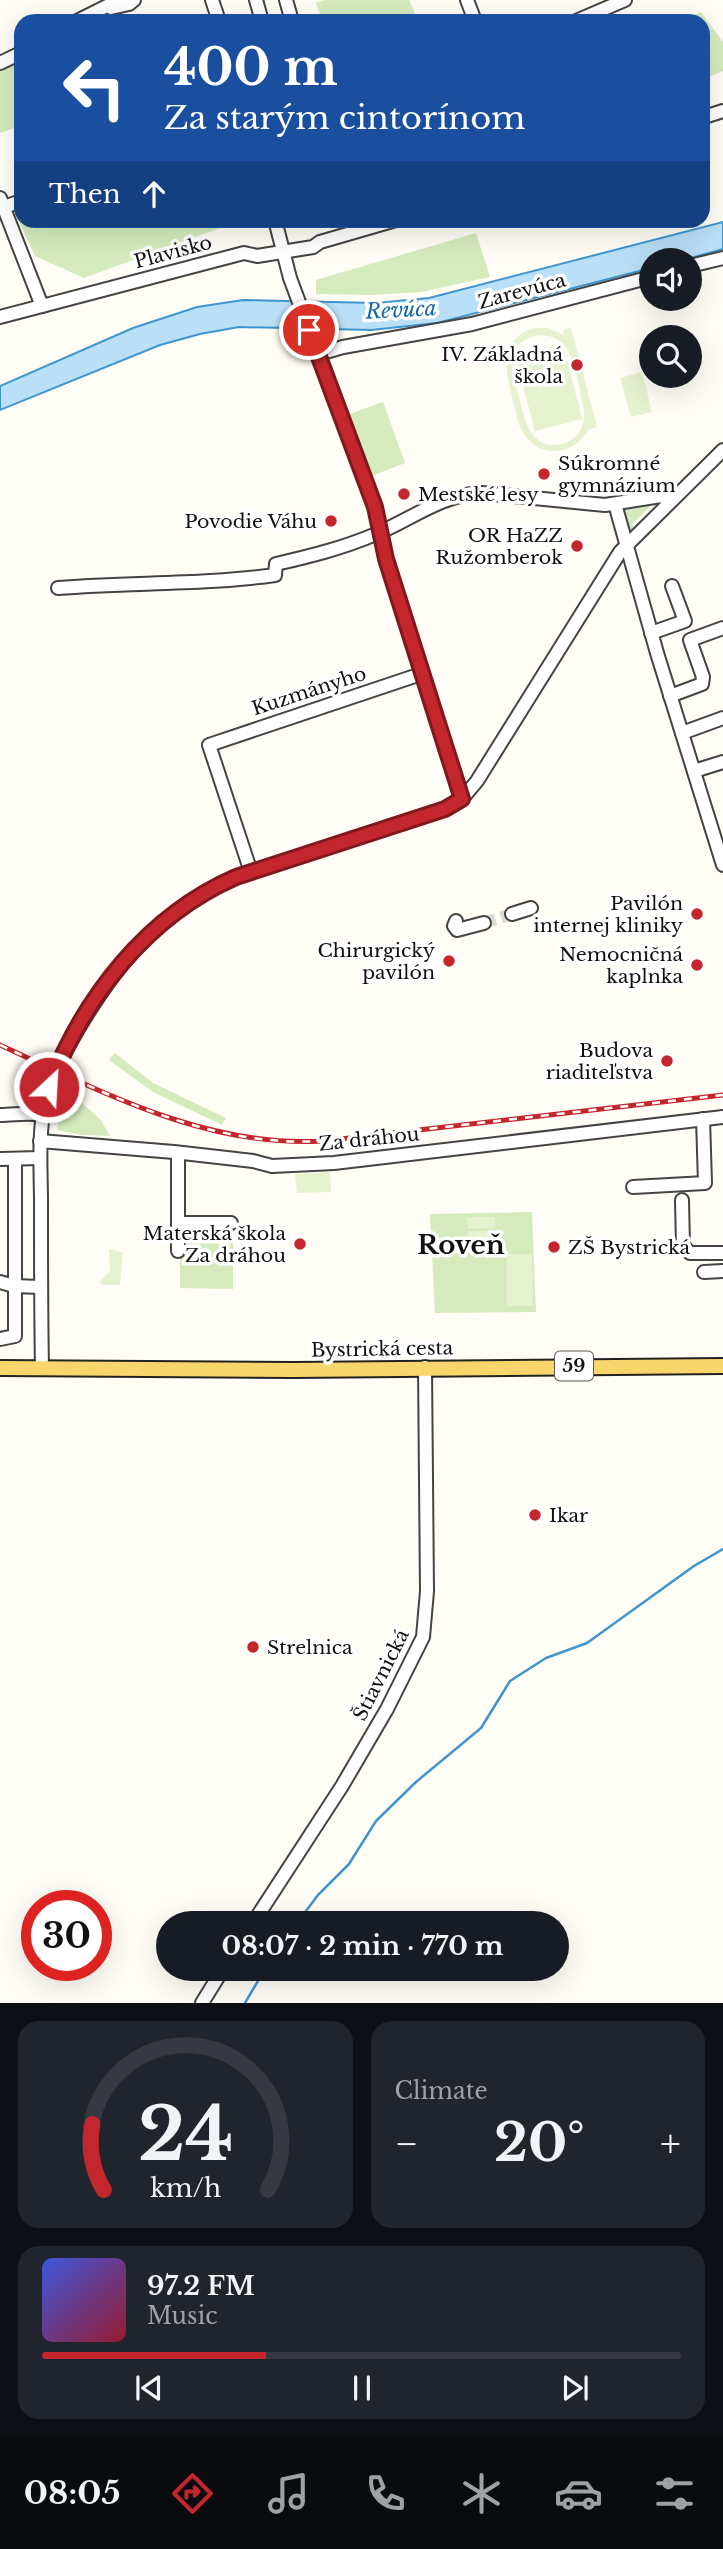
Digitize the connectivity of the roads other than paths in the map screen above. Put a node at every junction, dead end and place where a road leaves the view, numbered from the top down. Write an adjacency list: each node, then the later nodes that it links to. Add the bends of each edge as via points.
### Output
1 (119, 0): 4 (street)
2 (135, 0): 4 (street, via 116,9)
3 (625, 0): 6 (street)
4 (104, 8): 5 (street)
5 (92, 14)
6 (592, 14)
7 (2, 202): 14 (street)
8 (277, 228): 10 (street)
9 (368, 228): 10 (street, Plavisko)
10 (281, 249): 14 (street, Plavisko, via 253,248); 16 (street)
11 (723, 258): 12 (street)
12 (702, 264)
13 (639, 280): 16 (street, Zarevúca, via 472,324)
14 (42, 306): 15 (street, Plavisko)
15 (0, 317)
16 (319, 354): 20 (street, via 375,507)
17 (723, 450): 18 (street)
18 (672, 500): 19 (street, via 655,496); 21 (street)
19 (615, 504): 20 (street, via 473,493 440,502); 21 (street)
20 (380, 533): 23 (street, via 335,551 276,564 275,575); 26 (street)
21 (626, 545): 25 (street); 32 (street)
22 (672, 586): 25 (street, via 685,621)
23 (58, 588)
24 (723, 628): 27 (street, via 690,640 702,684)
25 (651, 633): 27 (street)
26 (421, 674): 32 (street); 35 (street, Kuzmányho, via 209,745)
27 (670, 696): 29 (street)
28 (723, 719): 29 (street)
29 (682, 733): 31 (street)
30 (723, 762): 31 (street)
31 (694, 771): 33 (street)
32 (462, 799): 35 (street, via 445,809)
33 (719, 836): 34 (street)
34 (723, 865)
35 (251, 872): 41 (street, via 211,888 169,916 132,950 95,999 63,1055)
36 (531, 908): 37 (street)
37 (512, 914)
38 (456, 922): 39 (street, via 457,930)
39 (484, 923)
40 (0, 1115): 41 (street)
41 (42, 1115): 44 (street)
42 (723, 1117): 43 (street, Za dráhou)
43 (703, 1119): 45 (street, Za dráhou, via 287,1167); 49 (street, via 705,1183)
44 (40, 1141): 45 (street, Za dráhou); 46 (street)
45 (178, 1153): 51 (street)
46 (40, 1158): 48 (street); 59 (street)
47 (0, 1159): 48 (street)
48 (15, 1159): 58 (street)
49 (633, 1187)
50 (682, 1202): 54 (street, via 683,1246 690,1254)
51 (178, 1223): 52 (street); 53 (street)
52 (231, 1223)
53 (178, 1251)
54 (723, 1253)
55 (723, 1271): 56 (street)
56 (704, 1272)
57 (0, 1282): 58 (street)
58 (14, 1286): 59 (street); 60 (street, via 15,1336)
59 (41, 1287): 64 (street)
60 (0, 1339)
61 (723, 1366): 62 (main road, Bystrická cesta / 59)
62 (425, 1367): 64 (main road, Bystrická cesta / 59); 65 (street, Štiavnická, via 424,1637 342,1786)
63 (0, 1368): 64 (main road, Bystrická cesta / 59)
64 (42, 1369)
65 (261, 1911)
66 (216, 1981): 67 (street)
67 (202, 2003)

